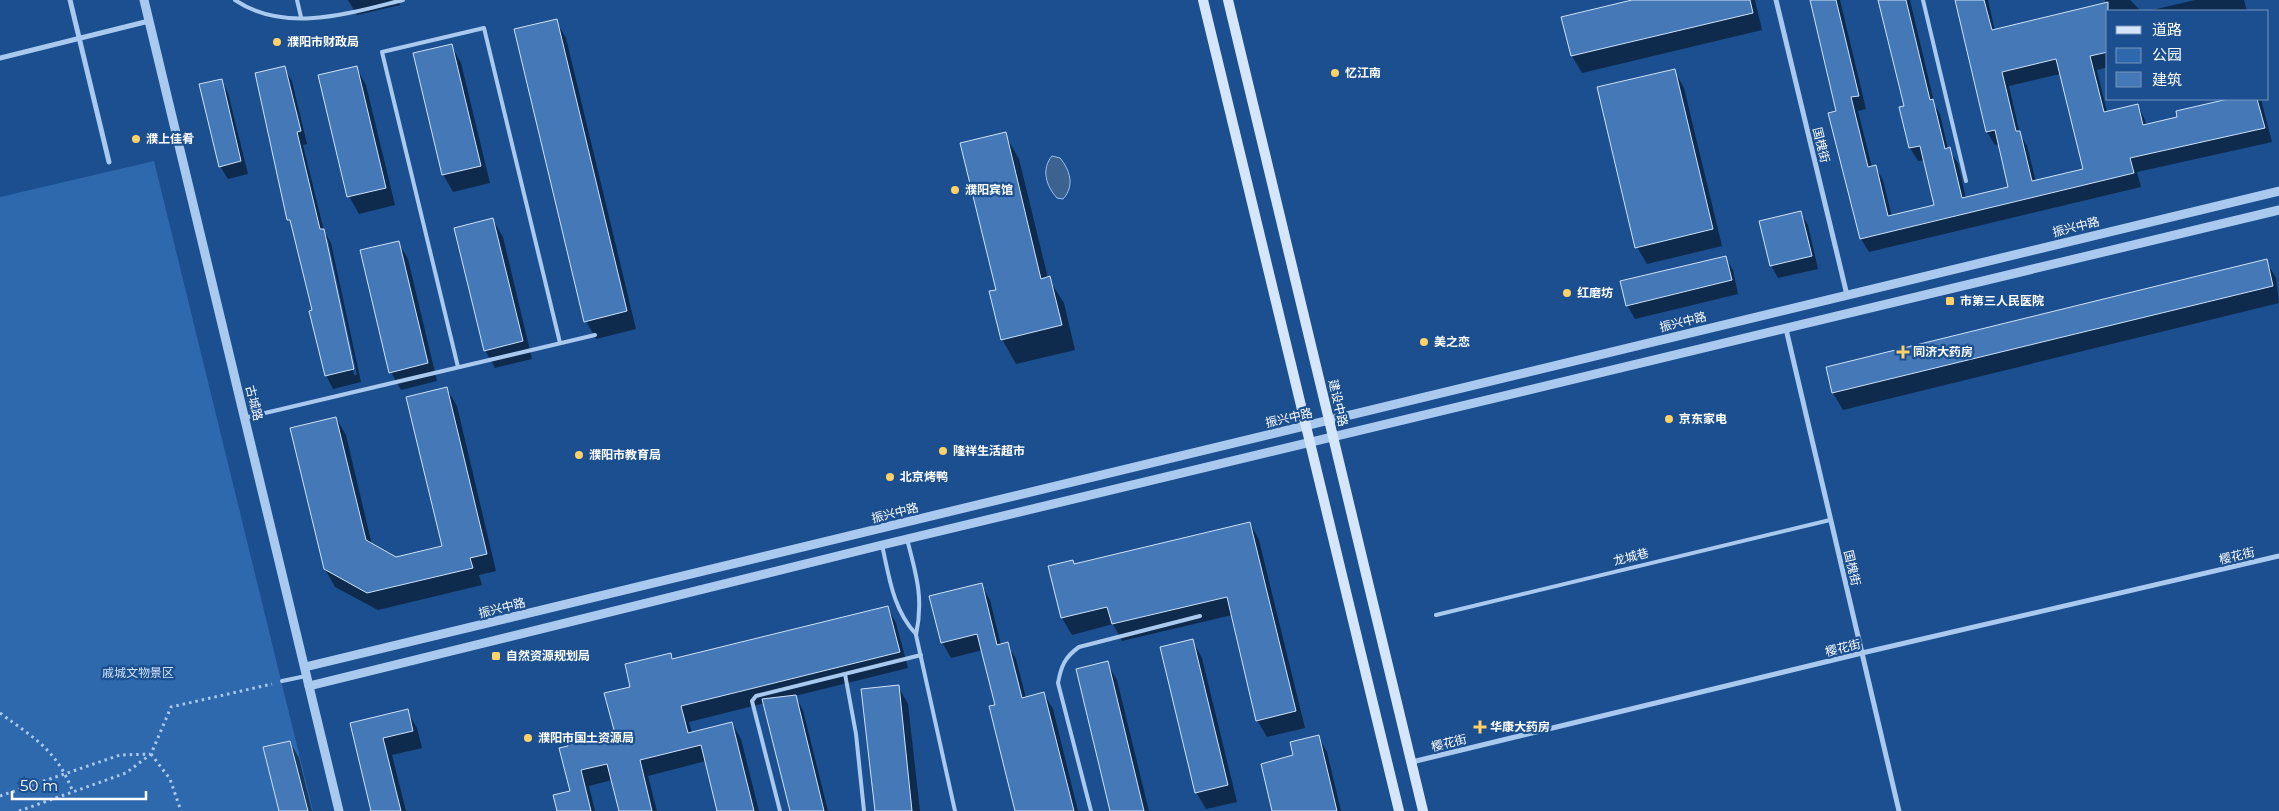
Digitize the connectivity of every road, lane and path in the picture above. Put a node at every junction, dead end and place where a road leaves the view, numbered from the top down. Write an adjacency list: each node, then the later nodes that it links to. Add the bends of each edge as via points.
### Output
1 (70, 0): 12 (street)
2 (144, 0): 11 (street, 古城路)
3 (235, 0): 10 (lane, via 250,11)
4 (297, 0): 10 (lane)
5 (403, 0): 10 (lane, via 326,18)
6 (1203, 0): 25 (main road)
7 (1228, 0): 24 (main road, 建设中路)
8 (1776, 0): 18 (street, 国槐街)
9 (1923, 0): 15 (lane)
10 (301, 17)
11 (149, 21): 12 (street); 23 (street, 古城路)
12 (80, 39): 13 (street); 14 (street)
13 (0, 58)
14 (109, 162)
15 (1966, 181)
16 (2279, 191): 18 (street, 振兴中路)
17 (2279, 210): 19 (street)
18 (1847, 295): 24 (street, 振兴中路)
19 (1786, 329): 26 (street); 28 (street, 国槐街)
20 (594, 335): 21 (lane)
21 (560, 343): 22 (lane); 22 (lane, via 484,28 475,30 382,52)
22 (458, 367): 23 (lane)
23 (244, 418): 37 (street, 古城路)
24 (1329, 421): 25 (street, 振兴中路); 26 (main road, 建设中路)
25 (1307, 426): 27 (main road); 37 (street, 振兴中路)
26 (1333, 438): 27 (street); 43 (main road, 建设中路)
27 (1310, 443): 29 (street); 54 (main road)
28 (1830, 520): 32 (lane, 龙城巷); 35 (street, 国槐街)
29 (907, 539): 30 (street); 34 (lane, via 920,591)
30 (882, 545): 34 (lane, via 899,611); 40 (street)
31 (2279, 556): 35 (street, 樱花街)
32 (1436, 614)
33 (1200, 616): 53 (lane, via 1079,647 1060,667 1058,683)
34 (916, 635): 36 (lane)
35 (1862, 653): 43 (street, 樱花街); 56 (street, 国槐街)
36 (921, 655): 38 (lane); 52 (lane)
37 (306, 672): 39 (lane); 40 (street, 古城路)
38 (845, 674): 50 (lane, via 756,696 752,701); 51 (lane, via 856,734)
39 (282, 682): 42 (path, via 171,707)
40 (309, 686): 49 (street, 古城路)
41 (0, 713): 44 (path, via 50,750)
42 (151, 754): 44 (path, via 120,755); 45 (path, via 126,773); 48 (path, via 170,779)
43 (1412, 762): 55 (main road, 建设中路)
44 (66, 774): 45 (path); 46 (path)
45 (73, 792): 47 (path)
46 (0, 796)
47 (19, 811)
48 (181, 811)
49 (339, 811)
50 (780, 811)
51 (864, 811)
52 (955, 811)
53 (1091, 811)
54 (1399, 811)
55 (1423, 811)
56 (1899, 811)

